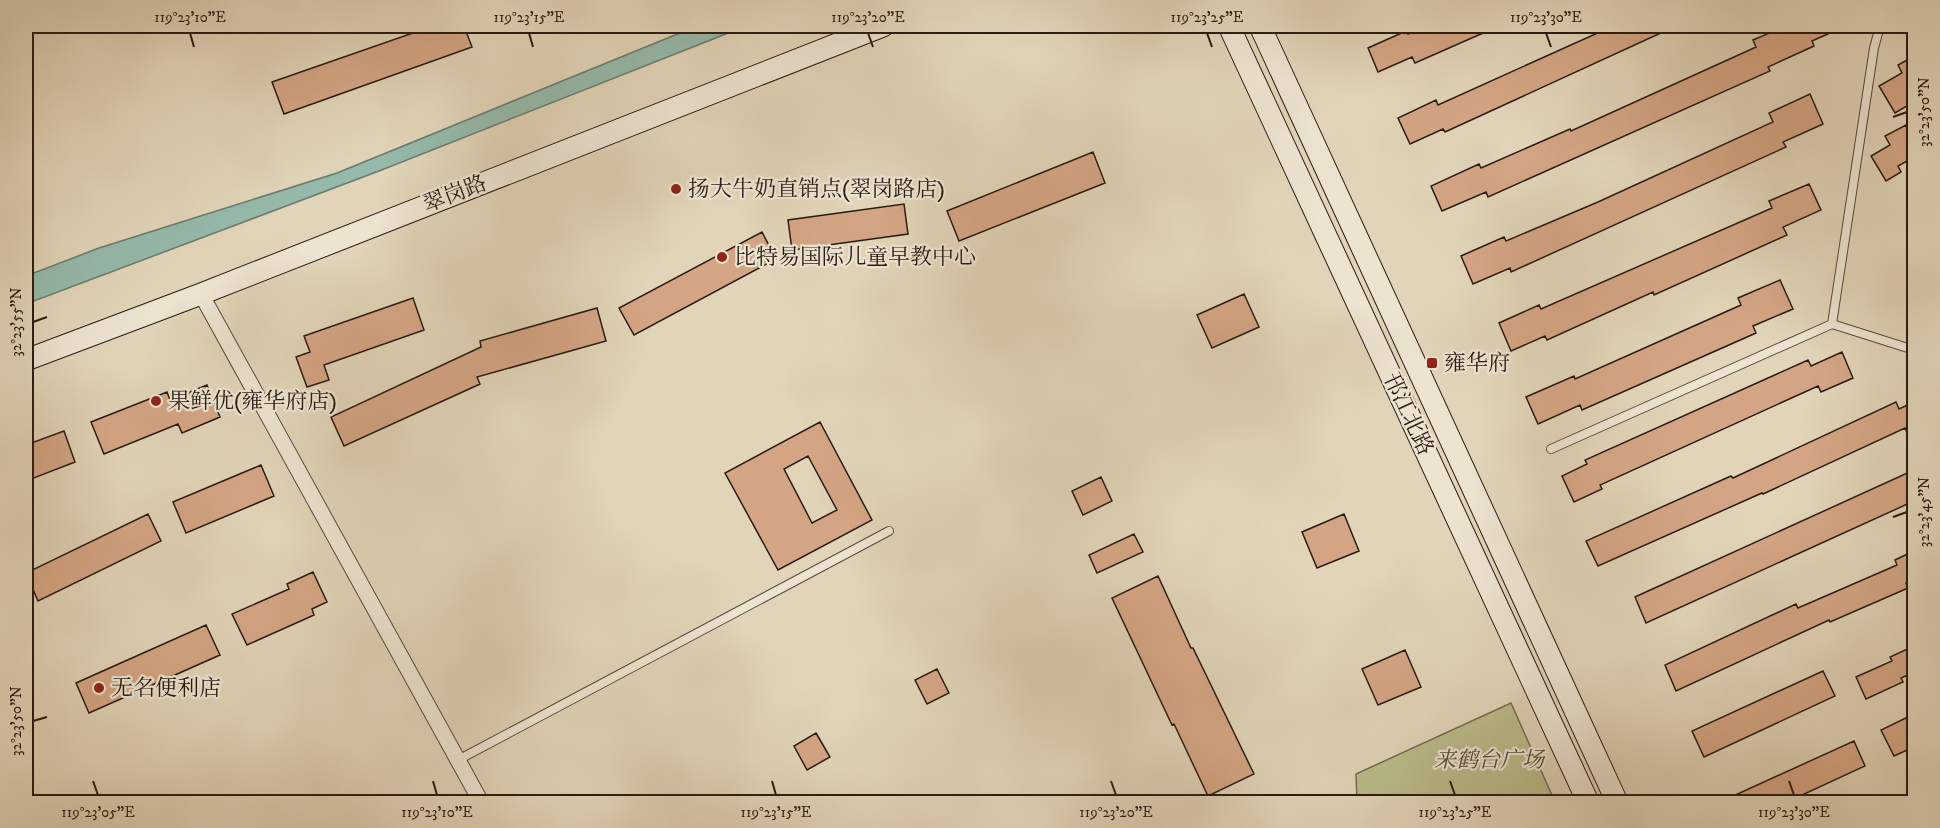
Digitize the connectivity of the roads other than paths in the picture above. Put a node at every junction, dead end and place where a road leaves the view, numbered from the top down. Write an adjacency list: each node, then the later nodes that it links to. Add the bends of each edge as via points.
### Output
1 (883, 26): 5 (main road, 翠岗路)
2 (1229, 26): 13 (main road, 邗江北路)
3 (1260, 26): 14 (main road, 邗江北路)
4 (1880, 26): 6 (lane)
5 (201, 294): 8 (main road, 翠岗路); 11 (street)
6 (1832, 324): 7 (lane); 9 (lane)
7 (1914, 350)
8 (26, 360)
9 (1551, 449)
10 (889, 531): 11 (lane)
11 (458, 760): 12 (street)
12 (481, 802)
13 (1588, 802)
14 (1617, 802)

